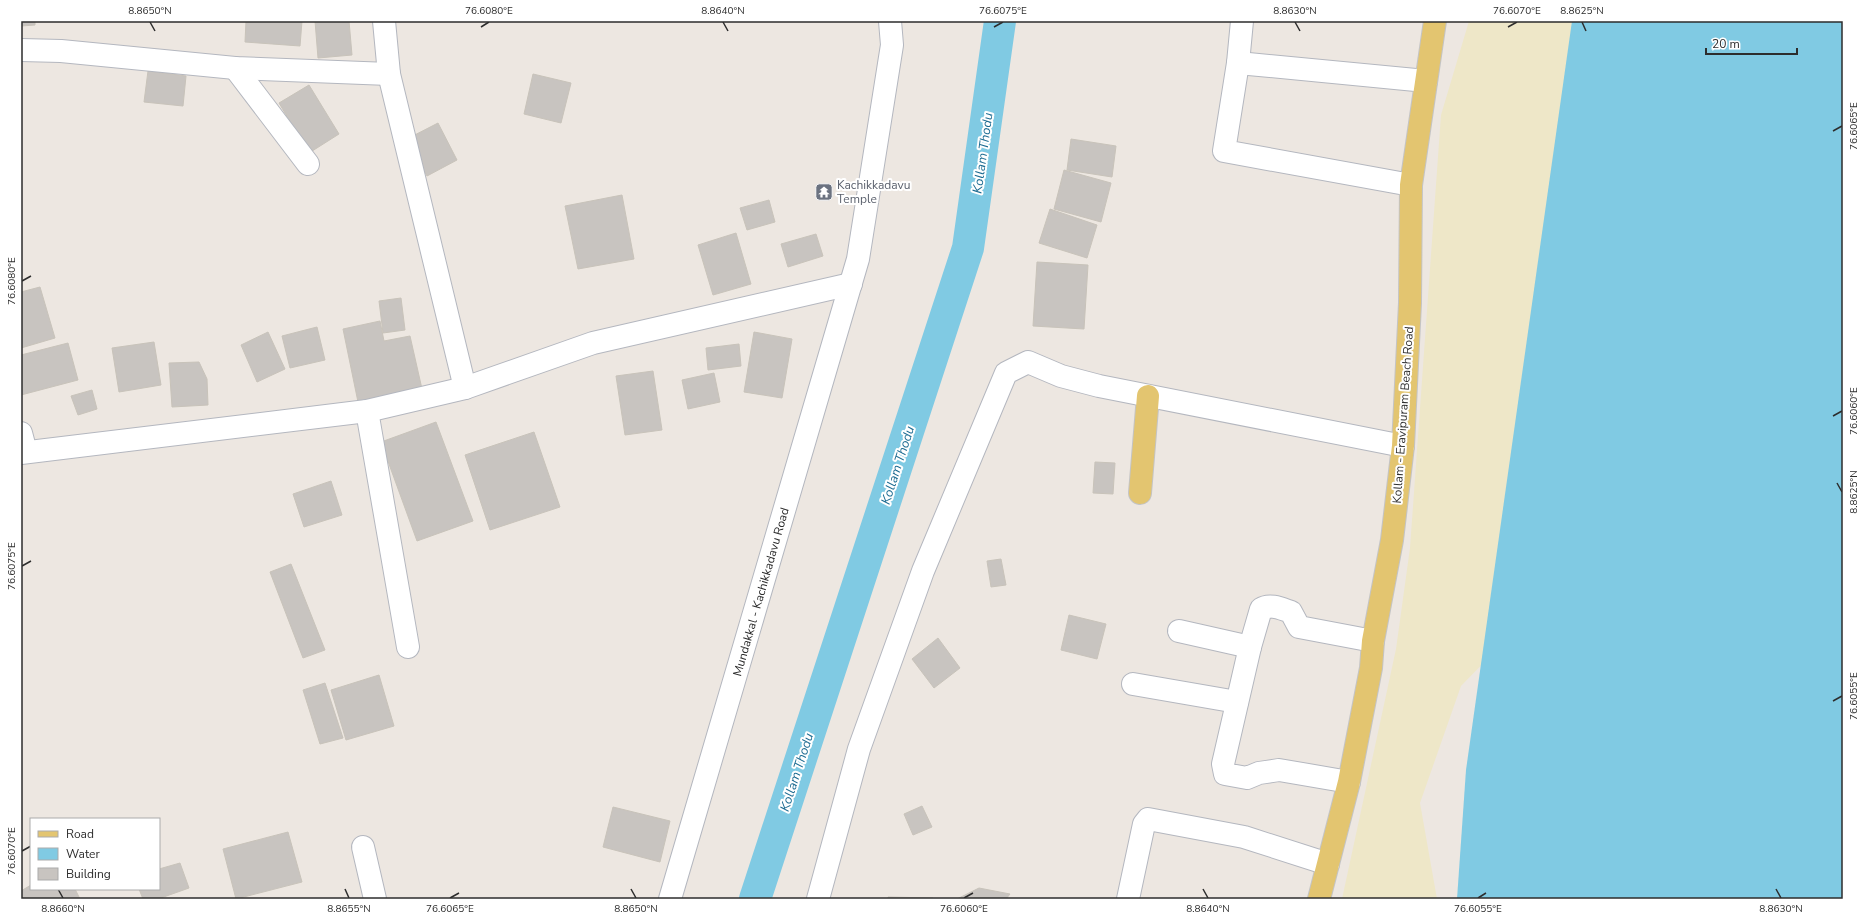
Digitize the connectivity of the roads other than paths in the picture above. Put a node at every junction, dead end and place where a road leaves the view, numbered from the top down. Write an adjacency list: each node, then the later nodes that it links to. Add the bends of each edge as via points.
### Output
1 (384, 21): 8 (street)
2 (890, 21): 12 (street, Mundakkal - Kachikkadavu Road, via 892,45)
3 (1242, 21): 6 (street)
4 (1435, 21): 9 (main road, Kollam - Eravipuram Beach Road)
5 (21, 50): 7 (street, via 61,51)
6 (1238, 63): 9 (street); 11 (street, via 1224,151)
7 (235, 68): 8 (street); 10 (street)
8 (389, 74): 13 (street)
9 (1426, 81): 11 (main road, Kollam - Eravipuram Beach Road)
10 (308, 164)
11 (1411, 185): 17 (main road, Kollam - Eravipuram Beach Road, via 1410,303)
12 (852, 284): 13 (street, via 593,343); 29 (street, Mundakkal - Kachikkadavu Road)
13 (465, 388): 15 (street)
14 (1148, 396): 17 (street); 18 (main road); 30 (street, via 1061,376 1028,362 1006,373 912,600 859,749)
15 (367, 411): 16 (street); 21 (street)
16 (23, 446)
17 (1403, 446): 20 (main road, Kollam - Eravipuram Beach Road, via 1392,540)
18 (1140, 493)
19 (1179, 631): 22 (street)
20 (1373, 641): 22 (street, via 1299,627 1291,612 1265,606 1261,609); 25 (main road, Kollam - Eravipuram Beach Road, via 1371,668)
21 (408, 647)
22 (1250, 647): 24 (street)
23 (1133, 684): 24 (street)
24 (1237, 702): 25 (street, via 1222,764 1225,774 1247,778 1278,770)
25 (1349, 782): 27 (main road, Kollam - Eravipuram Beach Road)
26 (363, 848): 28 (street)
27 (1328, 864): 31 (street, via 1244,837 1148,819 1144,824); 32 (main road, Kollam - Eravipuram Beach Road)
28 (376, 899)
29 (670, 899)
30 (818, 899)
31 (1128, 899)
32 (1319, 899)

